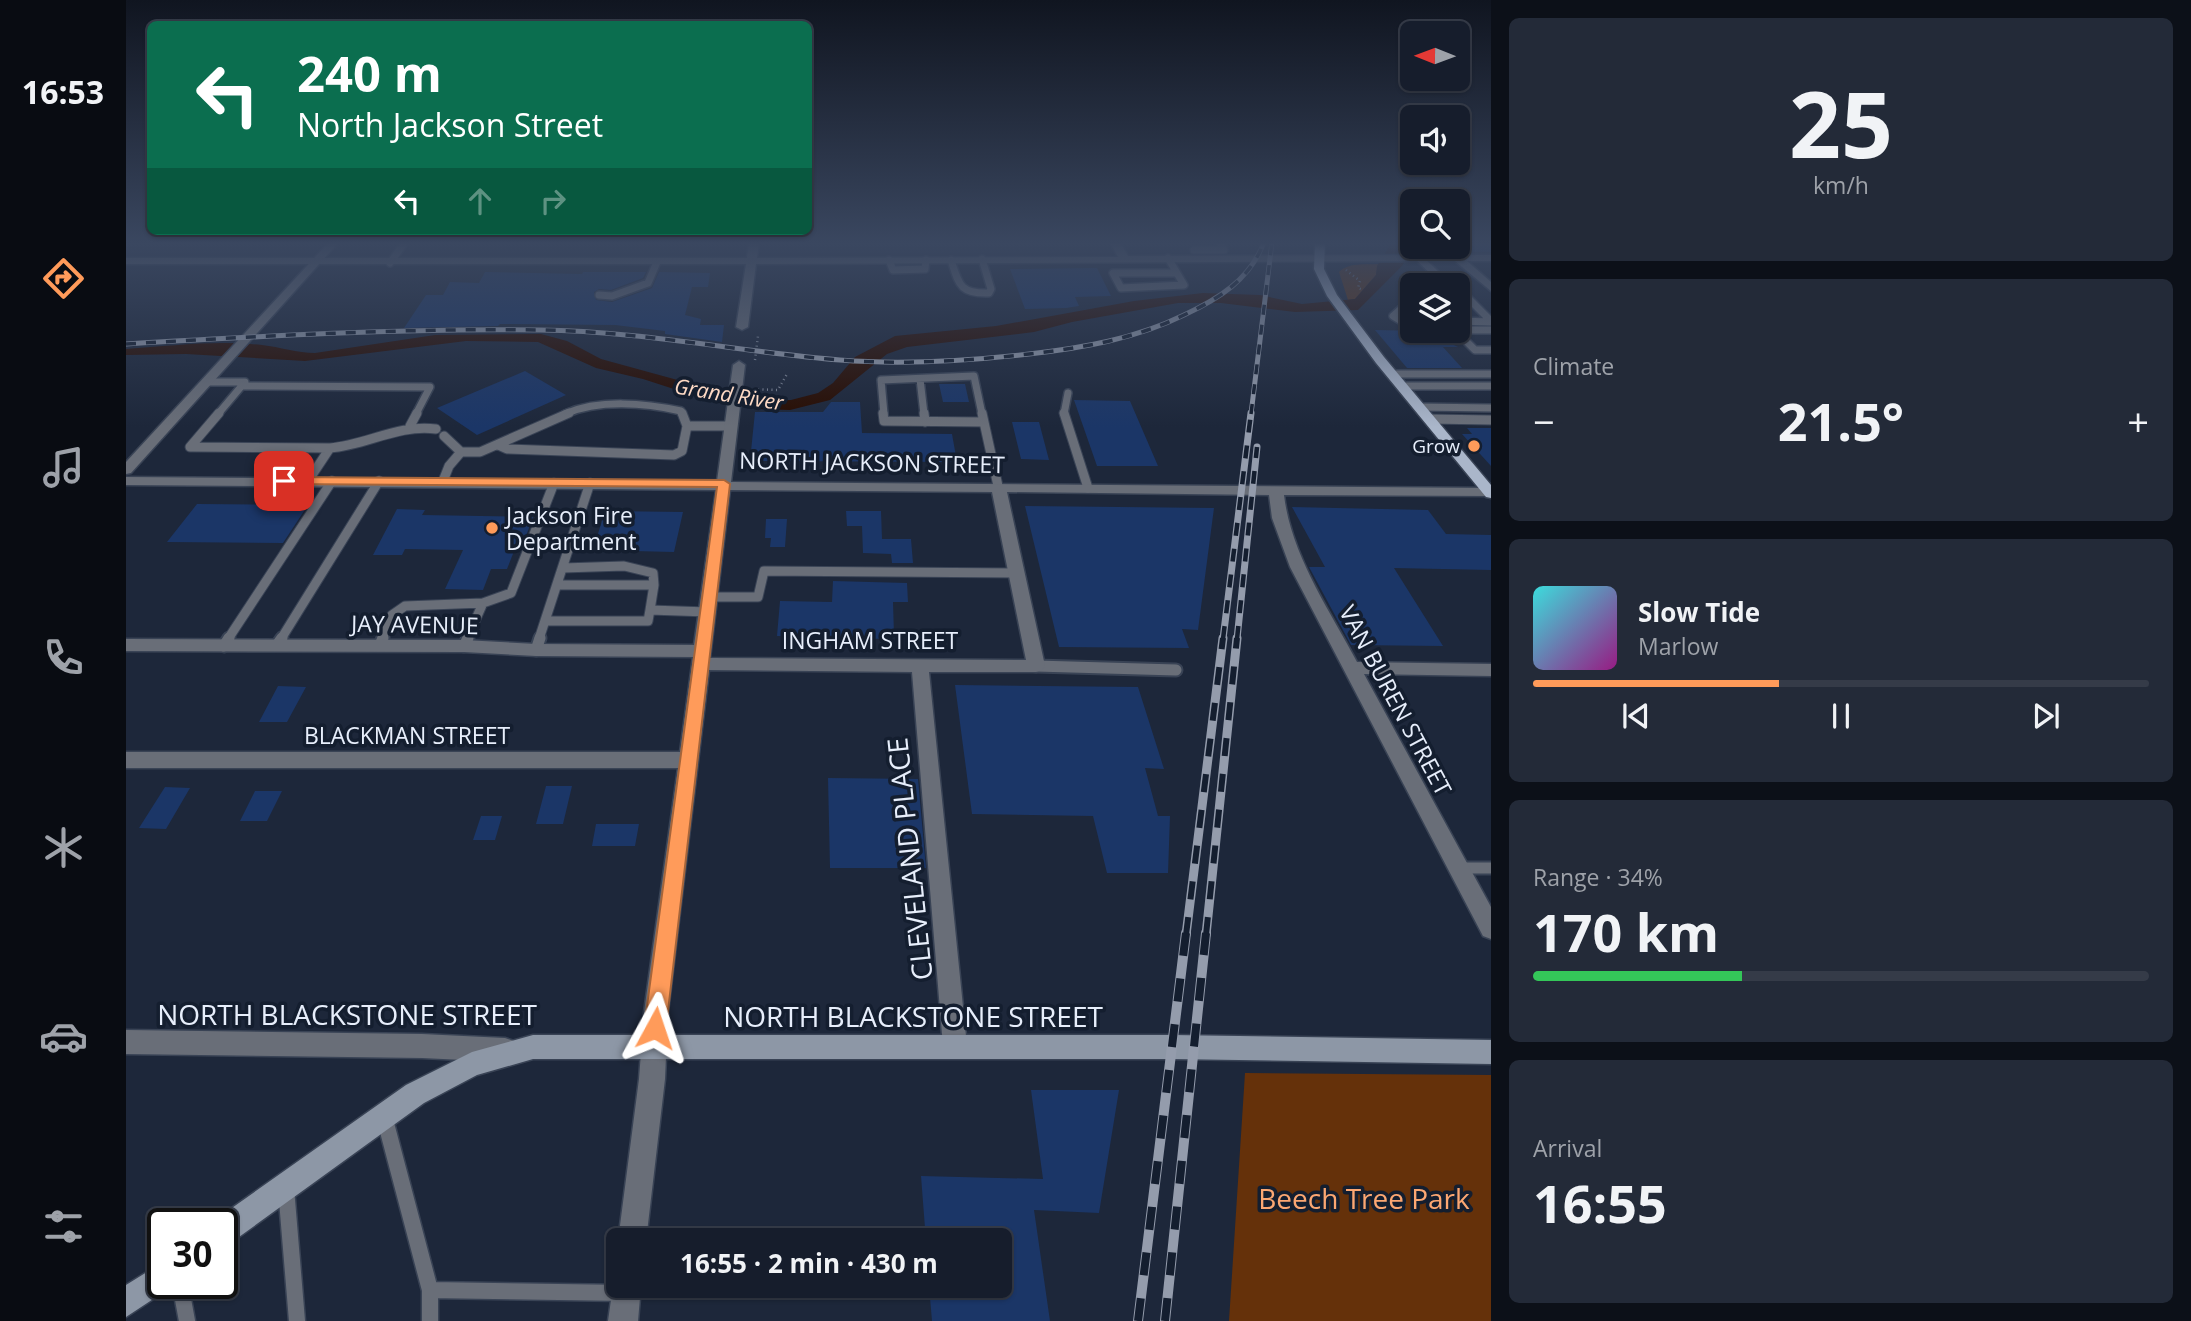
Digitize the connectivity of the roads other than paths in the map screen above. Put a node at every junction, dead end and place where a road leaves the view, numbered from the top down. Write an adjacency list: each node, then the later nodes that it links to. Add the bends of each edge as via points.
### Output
1 (278, 304): 17 (street)
2 (746, 304): 7 (street)
3 (1337, 304): 13 (main road)
4 (1473, 304): 6 (lane)
5 (1470, 321): 6 (lane)
6 (1491, 321)
7 (742, 327)
8 (1470, 330): 9 (lane)
9 (1491, 330)
10 (1469, 343): 11 (lane, via 1475,350)
11 (1491, 350)
12 (739, 365): 22 (street)
13 (1391, 374): 14 (lane); 19 (main road)
14 (1479, 374): 15 (lane); 20 (lane)
15 (1491, 374)
16 (920, 379): 27 (lane); 27 (lane, via 881,380 884,421); 28 (lane, via 974,376)
17 (207, 382): 18 (lane, via 244,382); 36 (street)
18 (241, 386): 29 (lane, via 430,387); 34 (lane, via 190,447)
19 (1401, 386): 20 (lane); 23 (main road)
20 (1491, 387)
21 (1068, 393): 46 (lane, via 1063,411)
22 (737, 402): 30 (lane); 44 (street)
23 (1419, 407): 24 (lane); 25 (main road)
24 (1491, 408)
25 (1430, 419): 26 (lane); 48 (main road)
26 (1491, 420)
27 (925, 422): 28 (lane)
28 (984, 422): 45 (lane)
29 (410, 426): 31 (lane); 34 (lane, via 351,446)
30 (687, 426): 33 (lane, via 681,411 667,407 591,406); 33 (lane, via 682,451 674,455)
31 (436, 429)
32 (444, 436): 35 (lane)
33 (498, 445): 35 (lane, via 480,452)
34 (330, 448): 38 (lane)
35 (461, 452): 41 (lane)
36 (126, 470)
37 (126, 481): 38 (street, NORTH JACKSON STREET)
38 (308, 481): 39 (street, NORTH JACKSON STREET)
39 (332, 481): 40 (street, NORTH JACKSON STREET); 60 (lane)
40 (379, 481): 41 (street, NORTH JACKSON STREET); 58 (lane)
41 (443, 481): 42 (street, NORTH JACKSON STREET)
42 (554, 483): 43 (street, NORTH JACKSON STREET); 53 (lane, via 511,593)
43 (590, 483): 44 (street, NORTH JACKSON STREET); 49 (lane)
44 (724, 484): 45 (street, NORTH JACKSON STREET); 54 (street)
45 (998, 486): 46 (street, NORTH JACKSON STREET); 50 (street)
46 (1088, 488): 47 (street, NORTH JACKSON STREET)
47 (1276, 489): 48 (street, NORTH JACKSON STREET); 66 (street, VAN BUREN STREET, via 1279,518 1298,567)
48 (1490, 492)
49 (563, 568): 51 (lane); 52 (lane, via 649,569)
50 (1017, 573): 54 (lane, via 764,571 758,597); 65 (street)
51 (558, 585): 52 (lane); 56 (lane)
52 (654, 585): 55 (lane)
53 (483, 603): 59 (lane, via 405,606 393,615); 61 (lane)
54 (709, 604): 55 (lane); 63 (street)
55 (650, 611): 56 (lane, via 648,621)
56 (548, 621): 62 (lane)
57 (126, 645): 60 (street, JAY AVENUE)
58 (276, 645): 59 (street, JAY AVENUE); 60 (street, JAY AVENUE)
59 (380, 645): 61 (street, JAY AVENUE)
60 (224, 646)
61 (464, 646): 62 (street, JAY AVENUE)
62 (536, 650): 63 (street, JAY AVENUE)
63 (703, 657): 64 (street, INGHAM STREET); 70 (street)
64 (920, 666): 65 (street, INGHAM STREET); 76 (street, CLEVELAND PLACE)
65 (1036, 666): 67 (lane)
66 (1352, 668): 68 (street); 71 (street, VAN BUREN STREET)
67 (1176, 670)
68 (1491, 670)
69 (126, 760): 70 (street, BLACKMAN STREET)
70 (687, 760): 75 (street)
71 (1458, 868): 72 (lane); 73 (street, VAN BUREN STREET)
72 (1491, 868)
73 (1491, 929)
74 (126, 1042): 77 (street, NORTH BLACKSTONE STREET)
75 (654, 1045): 76 (main road, NORTH BLACKSTONE STREET); 77 (main road, NORTH BLACKSTONE STREET, via 543,1046); 82 (street)
76 (955, 1046): 78 (main road, NORTH BLACKSTONE STREET)
77 (512, 1051): 79 (main road, via 444,1077)
78 (1491, 1052)
79 (384, 1115): 80 (main road); 84 (lane)
80 (286, 1185): 81 (main road); 89 (lane)
81 (238, 1220)
82 (633, 1228)
83 (147, 1287): 87 (main road)
84 (430, 1290): 86 (lane); 90 (lane)
85 (183, 1299): 88 (lane)
86 (625, 1300)
87 (126, 1302)
88 (187, 1321)
89 (297, 1321)
90 (430, 1321)

